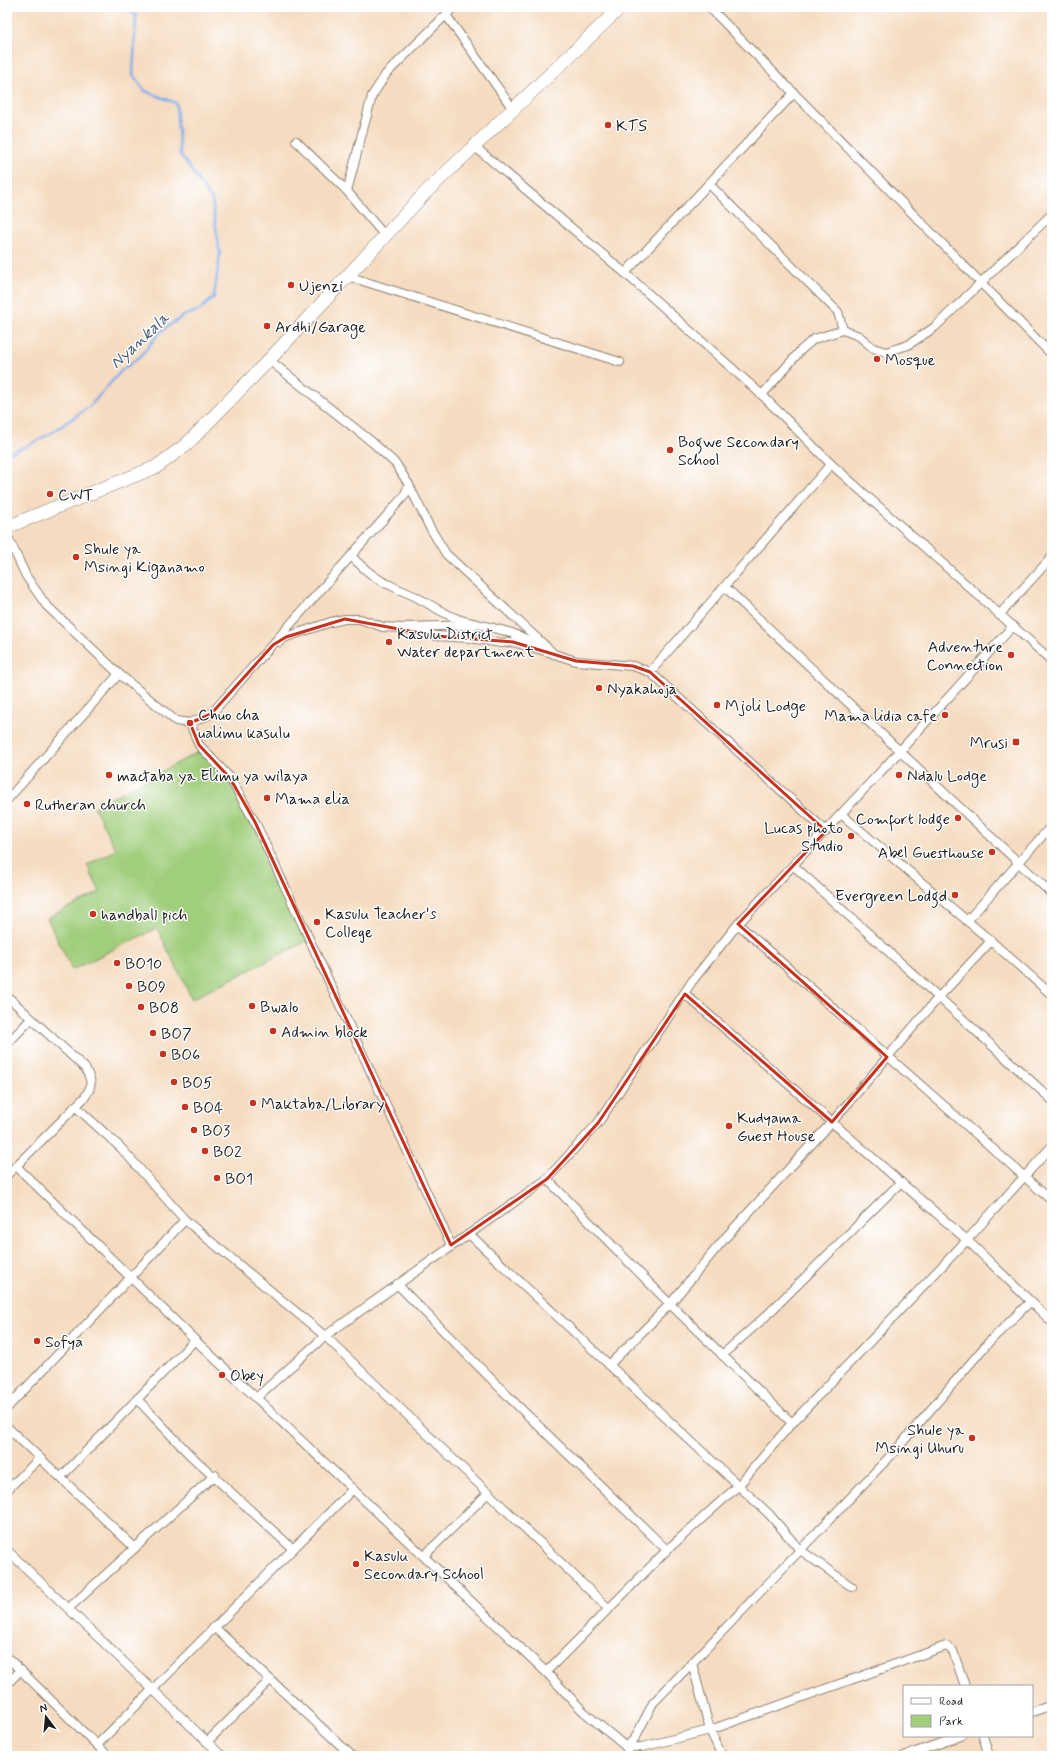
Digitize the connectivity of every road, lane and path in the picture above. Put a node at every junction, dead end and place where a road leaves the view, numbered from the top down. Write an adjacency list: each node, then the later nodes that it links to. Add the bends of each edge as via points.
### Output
1 (454, 7): 4 (street)
2 (621, 7): 6 (highway)
3 (713, 9): 5 (street)
4 (446, 15): 6 (street); 10 (street, via 386,74 372,96)
5 (794, 93): 9 (street); 15 (street)
6 (513, 109): 8 (highway)
7 (296, 141): 10 (street)
8 (474, 146): 12 (highway); 13 (street)
9 (709, 184): 13 (street); 16 (street, via 838,312)
10 (347, 191): 12 (street)
11 (1052, 214): 15 (street)
12 (385, 236): 14 (highway)
13 (625, 273): 20 (street)
14 (347, 276): 18 (highway); 19 (street)
15 (980, 284): 16 (street, via 935,326 908,345 886,352 873,348 859,336); 17 (street)
16 (843, 330): 20 (street, via 814,339 801,350)
17 (1052, 356)
18 (269, 360): 22 (street, via 372,442 396,464); 23 (highway, via 186,445 156,467)
19 (620, 362)
20 (762, 395): 21 (street)
21 (831, 464): 27 (street); 28 (street)
22 (409, 485): 25 (street, via 404,496); 34 (street, via 446,554)
23 (7, 527)
24 (7, 535): 37 (street, via 26,576 46,605)
25 (351, 556): 29 (street, via 368,572 389,585 458,619); 32 (street)
26 (1052, 557): 28 (street)
27 (725, 587): 36 (street); 39 (street)
28 (1000, 615): 30 (street)
29 (480, 624): 31 (street); 33 (street, via 509,631 530,640)
30 (1012, 626): 35 (street); 39 (street)
31 (402, 628): 32 (street, via 383,627 360,619 345,619 286,637); 33 (street, via 436,636 513,642)
32 (273, 645): 38 (street, via 211,714)
33 (544, 651): 34 (street)
34 (554, 654): 36 (street, via 576,661 633,666)
35 (1052, 661)
36 (650, 672): 43 (street)
37 (119, 674): 38 (street, via 176,721); 40 (street)
38 (190, 723): 70 (street, via 200,745 230,778 254,822)
39 (899, 752): 41 (street); 44 (street)
40 (7, 800)
41 (841, 814): 43 (street); 47 (street)
42 (1052, 825): 44 (street)
43 (826, 831): 45 (street)
44 (1019, 863): 46 (street); 47 (street)
45 (794, 866): 48 (street); 53 (street)
46 (1052, 894)
47 (967, 920): 49 (street)
48 (738, 924): 50 (street); 56 (street)
49 (991, 941): 51 (street); 53 (street)
50 (685, 994): 59 (street); 64 (street, via 598,1124)
51 (1052, 995)
52 (7, 996): 54 (street)
53 (938, 998): 56 (street); 57 (street)
54 (31, 1019): 55 (street); 58 (street, via 85,1068 91,1079 91,1087)
55 (7, 1044)
56 (887, 1057): 59 (street); 63 (street)
57 (1052, 1100)
58 (75, 1106): 61 (street); 67 (street, via 121,1148)
59 (832, 1122): 65 (street); 74 (street, via 725,1238)
60 (1052, 1146): 63 (street)
61 (16, 1166): 62 (street); 71 (street)
62 (7, 1175)
63 (1024, 1177): 66 (street); 69 (street)
64 (547, 1179): 68 (street); 74 (street)
65 (901, 1182): 69 (street); 78 (street, via 766,1316)
66 (1052, 1201)
67 (185, 1220): 71 (street); 76 (street)
68 (468, 1234): 70 (street); 79 (street)
69 (966, 1240): 73 (street); 83 (street)
70 (451, 1246): 72 (street)
71 (131, 1277): 77 (street); 82 (street)
72 (397, 1284): 76 (street); 96 (street)
73 (1031, 1301): 75 (street); 94 (street, via 987,1344 896,1450)
74 (670, 1304): 78 (street); 79 (street)
75 (1052, 1322)
76 (326, 1336): 80 (street); 91 (street)
77 (195, 1340): 80 (street); 81 (street)
78 (722, 1355): 83 (street)
79 (609, 1365): 88 (street)
80 (256, 1398): 89 (street)
81 (137, 1399): 86 (street, via 189,1454); 87 (street)
82 (7, 1408)
83 (792, 1423): 88 (street)
84 (7, 1427): 85 (street)
85 (40, 1458): 87 (street); 90 (street)
86 (215, 1475): 92 (street); 93 (street)
87 (61, 1477): 92 (street)
88 (738, 1486): 94 (street, via 769,1514); 96 (street)
89 (353, 1489): 93 (street); 97 (street)
90 (7, 1490)
91 (489, 1492): 97 (street); 100 (street)
92 (135, 1548): 99 (street)
93 (293, 1549): 101 (street)
94 (799, 1549): 98 (street); 103 (street)
95 (7, 1550): 99 (street)
96 (667, 1550): 100 (street)
97 (424, 1556): 105 (street)
98 (852, 1587)
99 (69, 1608): 109 (street)
100 (609, 1609): 105 (street)
101 (214, 1627): 106 (street); 109 (street)
102 (7, 1657): 104 (street)
103 (692, 1663): 112 (street); 117 (street, via 653,1703 635,1738)
104 (21, 1670): 107 (street); 116 (street)
105 (546, 1672): 117 (street, via 584,1712)
106 (270, 1680): 115 (street); 120 (street)
107 (7, 1684)
108 (965, 1685): 112 (street, via 953,1651 946,1646)
109 (152, 1688): 115 (street); 116 (street)
110 (1052, 1705): 111 (street)
111 (1033, 1712)
112 (710, 1730): 117 (street, via 642,1747); 122 (street)
113 (958, 1737): 123 (street)
114 (983, 1737): 124 (street)
115 (207, 1742): 119 (street)
116 (97, 1745): 118 (street)
117 (626, 1747): 121 (street)
118 (108, 1756)
119 (222, 1756)
120 (352, 1756)
121 (630, 1756)
122 (722, 1756)
123 (906, 1756)
124 (990, 1756)

